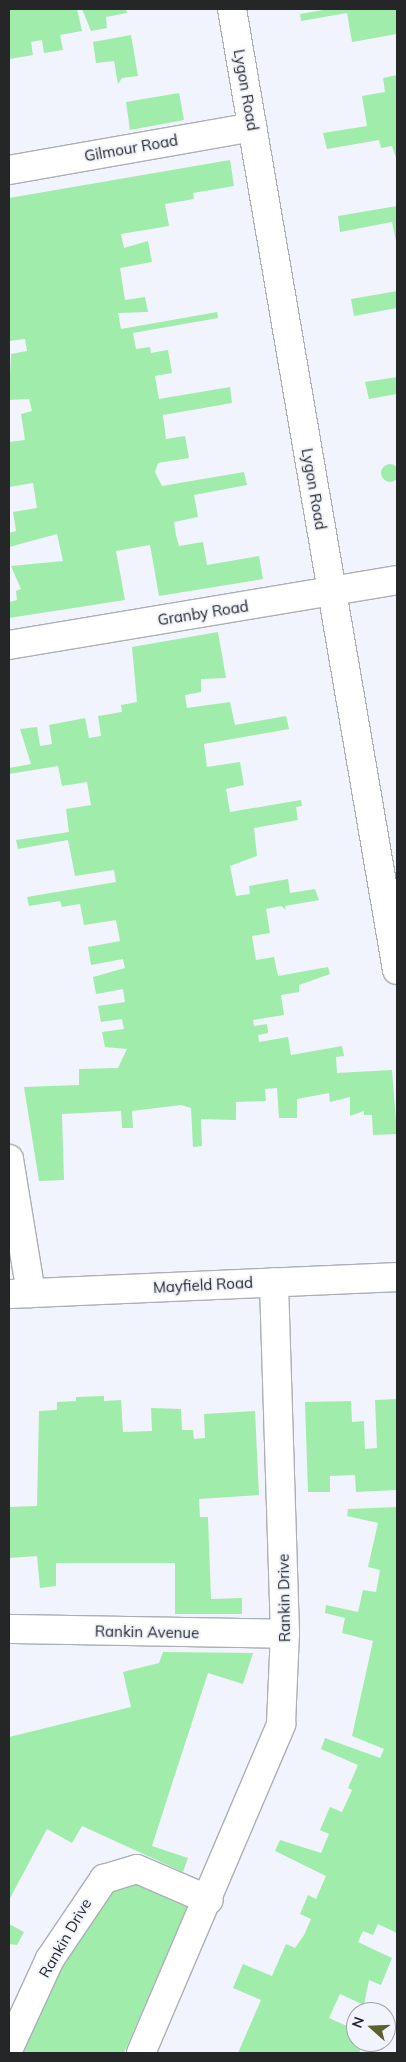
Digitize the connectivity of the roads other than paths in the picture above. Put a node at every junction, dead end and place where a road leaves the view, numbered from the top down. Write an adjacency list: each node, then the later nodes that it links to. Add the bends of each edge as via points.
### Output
1 (232, 9): 2 (street, Lygon Road)
2 (252, 127): 3 (street, Gilmour Road); 5 (street, Lygon Road)
3 (9, 170)
4 (397, 580): 5 (street, Granby Road)
5 (331, 593): 6 (street, Granby Road); 7 (street, Lygon Road)
6 (9, 645)
7 (397, 970)
8 (9, 1159): 11 (street)
9 (397, 1276): 10 (street, Mayfield Road)
10 (274, 1282): 11 (street, Mayfield Road); 13 (street, Rankin Drive)
11 (20, 1294)
12 (9, 1629): 13 (street, Rankin Avenue)
13 (285, 1634): 14 (street, Rankin Drive, via 279,1735)
14 (209, 1900): 15 (street, Rankin Drive, via 136,1869 104,1879 50,1960); 16 (street, Rankin Drive)
15 (9, 2048)
16 (141, 2053)

